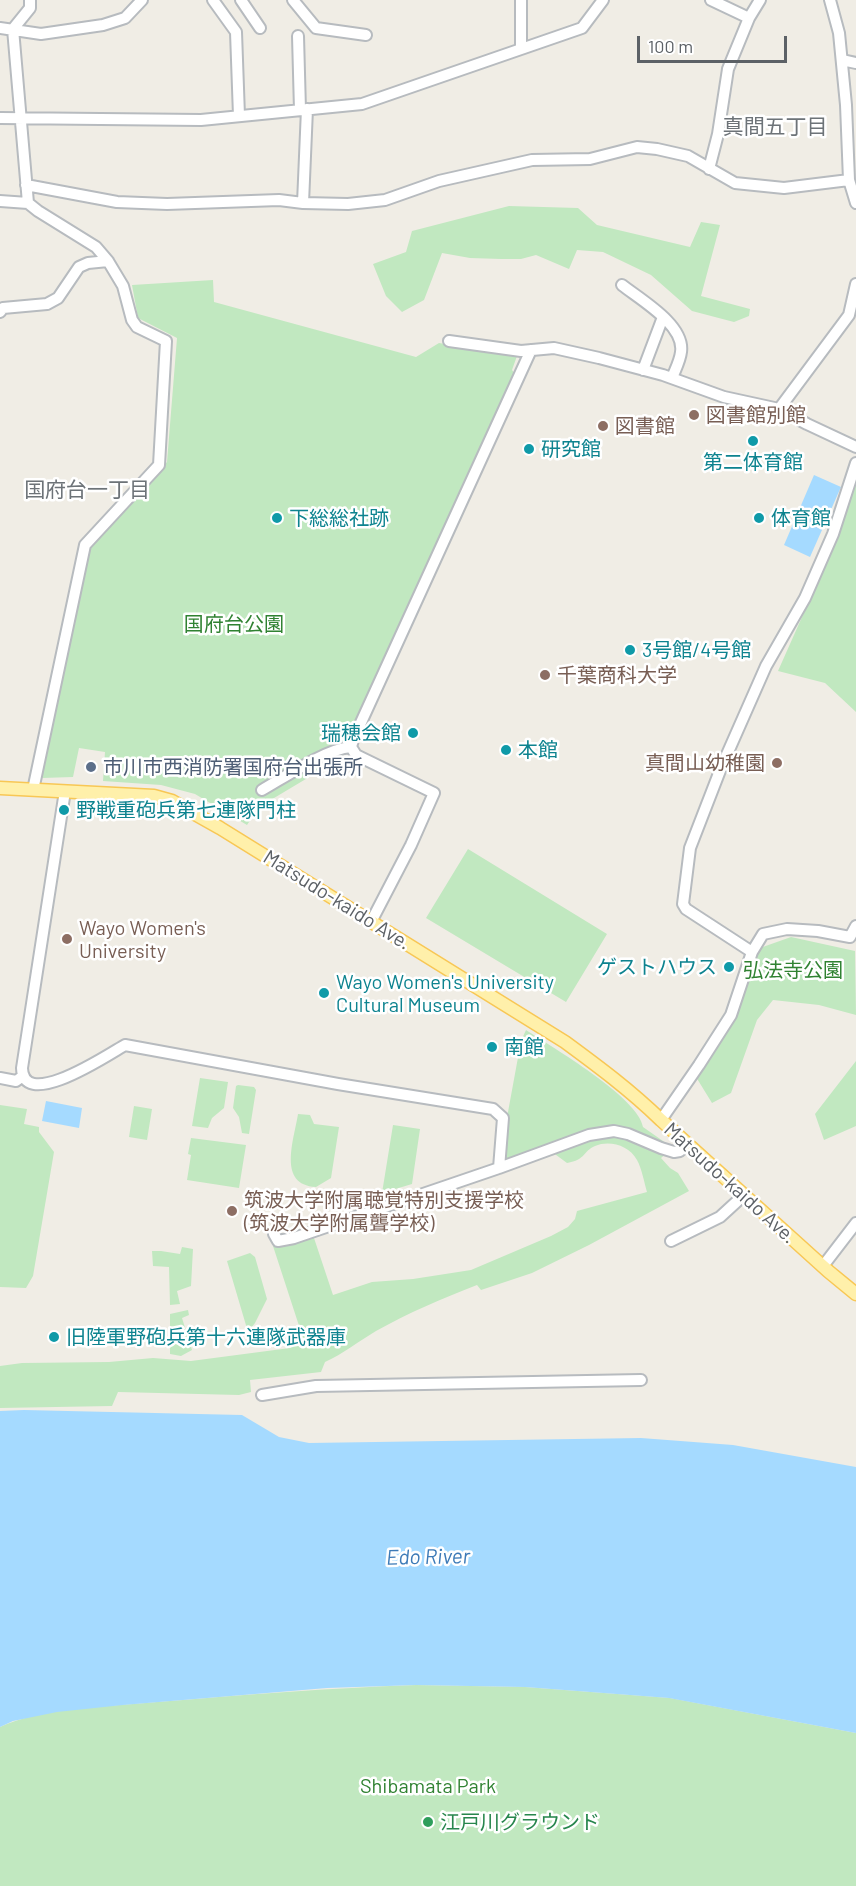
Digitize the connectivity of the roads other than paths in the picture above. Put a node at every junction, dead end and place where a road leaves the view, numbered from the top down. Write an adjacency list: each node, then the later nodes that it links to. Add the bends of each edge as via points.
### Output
1 (30, 0): 14 (street, via 30,8)
2 (142, 0): 14 (street, via 125,18 103,25 41,34)
3 (213, 0): 21 (street, via 236,32)
4 (241, 0): 13 (street)
5 (292, 0): 15 (street, via 316,28)
6 (521, 0): 17 (street)
7 (603, 0): 17 (street, via 582,28)
8 (711, 0): 11 (street)
9 (760, 0): 11 (street)
10 (830, 0): 18 (street)
11 (749, 18): 24 (street, via 725,78)
12 (0, 28): 14 (street)
13 (260, 28)
14 (13, 29): 23 (street)
15 (366, 34)
16 (298, 36): 20 (street)
17 (522, 49): 20 (street, via 362,104)
18 (842, 60): 19 (street); 25 (street)
19 (856, 63)
20 (303, 109): 21 (street); 29 (street)
21 (239, 116): 23 (street, via 201,120)
22 (0, 118): 23 (street)
23 (20, 119): 26 (street)
24 (709, 169): 25 (street, via 735,183 762,187); 29 (street, via 688,156 637,147 590,159 532,160 439,181 385,200)
25 (849, 180): 30 (street)
26 (26, 185): 28 (street); 29 (street, via 117,202)
27 (0, 201): 28 (street)
28 (28, 203): 31 (street, via 96,247)
29 (303, 203)
30 (856, 203)
31 (108, 261): 34 (street, via 79,267 58,298 47,304 3,308); 45 (street, via 123,286 137,327 166,341 159,465 85,545)
32 (856, 284): 40 (street, via 849,315)
33 (622, 285): 35 (street)
34 (0, 312)
35 (663, 317): 38 (street); 39 (street, via 679,335 682,351)
36 (449, 341): 37 (street)
37 (531, 350): 38 (street, via 554,348); 43 (street)
38 (643, 370): 39 (street)
39 (672, 378): 40 (street, via 724,398)
40 (778, 409): 41 (street)
41 (856, 447)
42 (856, 463): 50 (street, via 805,598 766,666 690,848 682,904)
43 (351, 747): 46 (street, via 313,761); 48 (street, via 356,755 434,793)
44 (0, 788): 45 (main road, Matsudo-kaido Ave.)
45 (33, 790): 47 (main road, Matsudo-kaido Ave.)
46 (262, 790)
47 (65, 791): 48 (main road, Matsudo-kaido Ave., via 154,796 172,801); 51 (street)
48 (371, 922): 53 (main road, Matsudo-kaido Ave., via 565,1042 629,1090)
49 (856, 926): 50 (street, via 850,937 787,929 763,934)
50 (752, 952): 53 (street, via 731,1015)
51 (23, 1076): 52 (street, via 16,1081); 55 (street, via 34,1083 60,1081 124,1045 493,1109 503,1118)
52 (0, 1078)
53 (661, 1120): 54 (main road, Matsudo-kaido Ave.)
54 (687, 1143): 55 (street, via 674,1152 628,1134 606,1132); 56 (main road, Matsudo-kaido Ave.)
55 (499, 1168): 58 (street, via 294,1238 278,1241)
56 (744, 1195): 59 (street, via 720,1217); 60 (main road, Matsudo-kaido Ave.)
57 (856, 1223): 60 (street)
58 (274, 1234)
59 (671, 1241)
60 (823, 1266): 61 (main road, Matsudo-kaido Ave.)
61 (856, 1294)
62 (641, 1380): 63 (street, via 316,1386)
63 (262, 1395)

